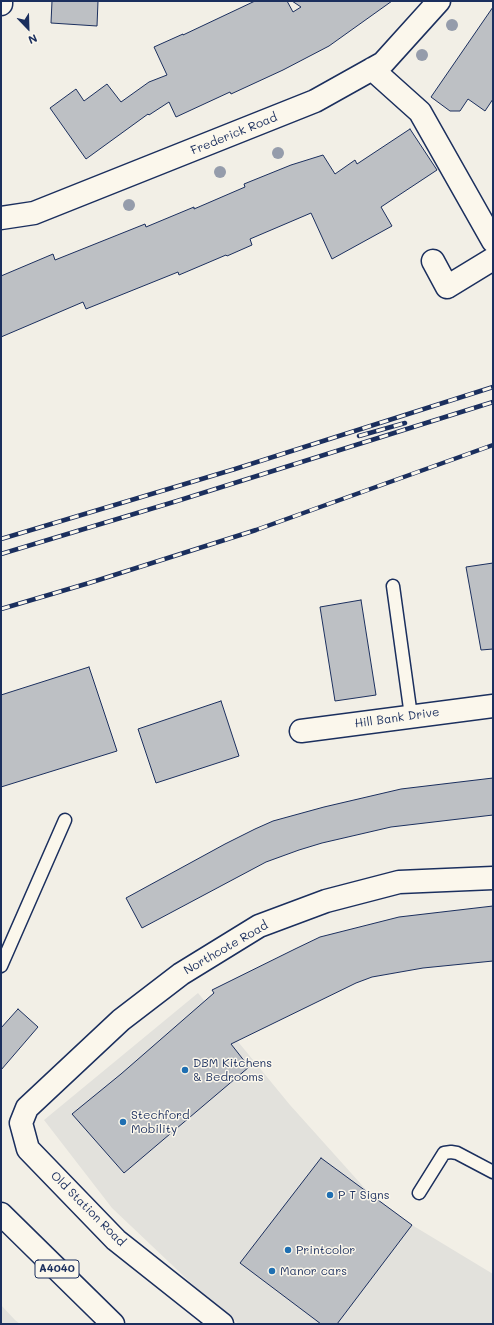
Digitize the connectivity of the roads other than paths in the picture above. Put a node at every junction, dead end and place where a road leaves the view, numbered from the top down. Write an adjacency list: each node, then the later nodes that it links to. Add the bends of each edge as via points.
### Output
1 (439, 1): 2 (street, Frederick Road, via 383,62)
2 (372, 69): 3 (street, Frederick Road, via 315,101 34,213); 4 (street, via 420,112)
3 (1, 218)
4 (493, 241)
5 (493, 258): 6 (street, via 447,287)
6 (433, 262)
7 (393, 586): 9 (lane)
8 (493, 706): 9 (street, Hill Bank Drive)
9 (411, 716): 10 (street, Hill Bank Drive)
10 (301, 731)
11 (64, 820): 13 (lane)
12 (493, 878): 14 (street, Northcote Road, via 399,882 326,902 259,926 181,974 121,1020)
13 (1, 966)
14 (27, 1108): 19 (street, Old Station Road, via 21,1124 28,1148 116,1240)
15 (493, 1172): 16 (lane, via 458,1153 444,1153)
16 (419, 1193)
17 (1, 1214): 18 (street, A4040)
18 (113, 1324)
19 (222, 1324)

